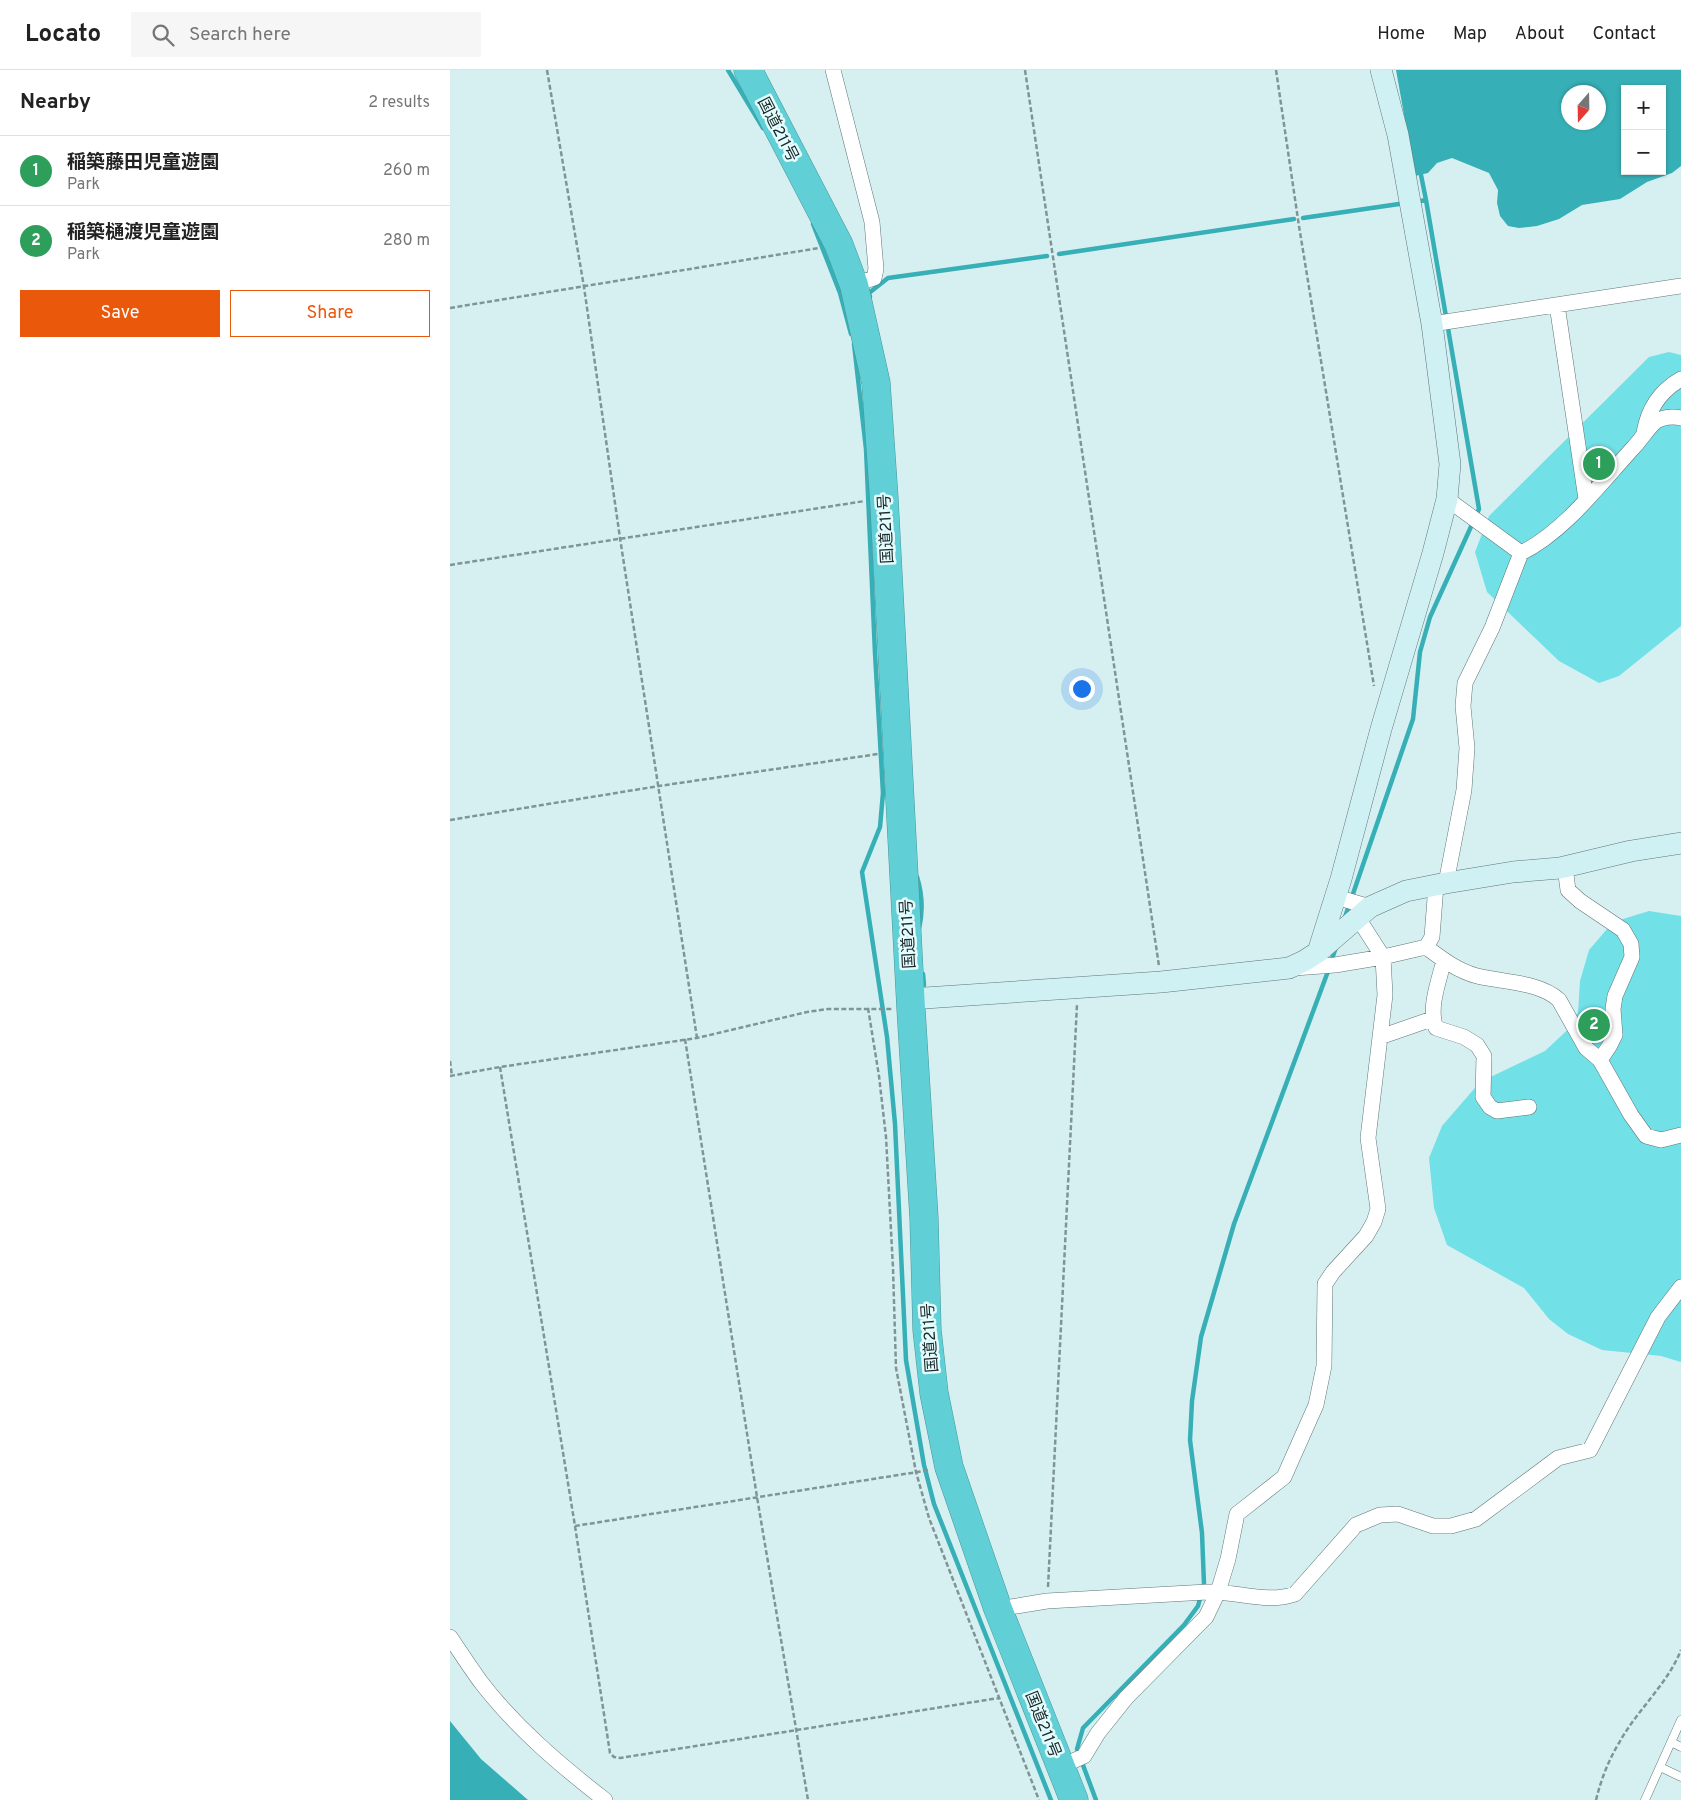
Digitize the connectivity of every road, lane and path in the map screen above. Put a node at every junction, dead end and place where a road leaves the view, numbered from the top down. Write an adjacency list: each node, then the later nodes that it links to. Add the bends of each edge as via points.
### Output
1 (547, 70): 10 (path)
2 (748, 70): 7 (highway, 国道211号)
3 (833, 70): 8 (street, via 872,222 874,278)
4 (1025, 70): 35 (path)
5 (1276, 70): 23 (path)
6 (1381, 70): 13 (street)
7 (839, 245): 8 (highway, 国道211号); 10 (path)
8 (854, 285): 17 (highway, 国道211号, via 876,383)
9 (1681, 286): 11 (street)
10 (584, 287): 12 (path); 20 (path)
11 (1557, 305): 13 (street); 19 (street)
12 (450, 308)
13 (1443, 322): 18 (street, via 1450,464)
14 (1681, 379): 16 (street, via 1655,401 1646,420)
15 (1681, 418): 16 (street, via 1655,422)
16 (1643, 437): 19 (street)
17 (884, 498): 20 (path); 24 (highway, 国道211号)
18 (1447, 499): 21 (street); 30 (street, via 1381,729)
19 (1586, 499): 21 (street, via 1537,546)
20 (620, 538): 22 (path); 25 (path)
21 (1521, 553): 29 (street, via 1492,628 1465,683 1463,706 1467,748 1464,790)
22 (450, 565)
23 (1375, 689)
24 (897, 751): 25 (path); 37 (highway, 国道211号)
25 (659, 786): 26 (path); 40 (path)
26 (450, 820)
27 (1678, 845): 28 (street, via 1632,851)
28 (1565, 867): 29 (street); 42 (street, via 1568,890 1623,930 1631,944 1632,957 1615,996 1615,1035)
29 (1441, 884): 30 (street); 31 (street, via 1432,937)
30 (1352, 908): 32 (street); 32 (street); 33 (street)
31 (1426, 947): 33 (street); 34 (street)
32 (1326, 957): 33 (street); 35 (street, via 1288,968)
33 (1383, 957): 39 (street, via 1385,995)
34 (1444, 960): 38 (street); 42 (street, via 1475,976 1541,988 1552,993 1586,1048)
35 (1161, 982): 36 (street)
36 (1078, 987): 37 (street); 53 (path)
37 (910, 1004): 40 (path, via 807,1012); 49 (highway, 国道211号, via 924,1218 927,1330 934,1393)
38 (1432, 1019): 39 (street); 46 (street, via 1436,1028 1477,1044 1484,1056 1483,1097 1490,1107 1497,1111)
39 (1380, 1037): 52 (street, via 1368,1138 1378,1209 1374,1222 1325,1284 1324,1366 1316,1404 1284,1477 1237,1514 1228,1559)
40 (698, 1038): 41 (path)
41 (686, 1040): 44 (path); 50 (path)
42 (1600, 1060): 47 (street, via 1630,1115 1646,1136 1661,1140)
43 (450, 1061): 45 (path)
44 (500, 1067): 45 (path); 51 (path)
45 (451, 1076)
46 (1529, 1107)
47 (1681, 1134)
48 (1681, 1287): 52 (street, via 1658,1317 1590,1450 1558,1458 1476,1519 1450,1526 1432,1526 1398,1514 1380,1515 1356,1525 1290,1596 1268,1599)
49 (949, 1467): 50 (path); 54 (highway, 国道211号)
50 (758, 1496): 51 (path); 59 (path)
51 (575, 1526): 59 (path, via 610,1753 614,1757)
52 (1207, 1592): 53 (street); 62 (street, via 1206,1617 1126,1698)
53 (1048, 1601): 54 (street)
54 (998, 1609): 62 (highway, 国道211号)
55 (450, 1637): 65 (street, via 481,1682 525,1731)
56 (1681, 1650): 68 (path, via 1674,1667 1619,1742 1602,1776)
57 (999, 1698): 59 (path)
58 (1681, 1720): 60 (lane)
59 (797, 1730): 66 (path)
60 (1671, 1742): 61 (lane); 63 (lane)
61 (1681, 1746)
62 (1072, 1761): 67 (highway, 国道211号)
63 (1660, 1767): 64 (lane); 69 (lane)
64 (1681, 1777)
65 (605, 1800)
66 (808, 1800)
67 (1074, 1800)
68 (1596, 1800)
69 (1645, 1800)

